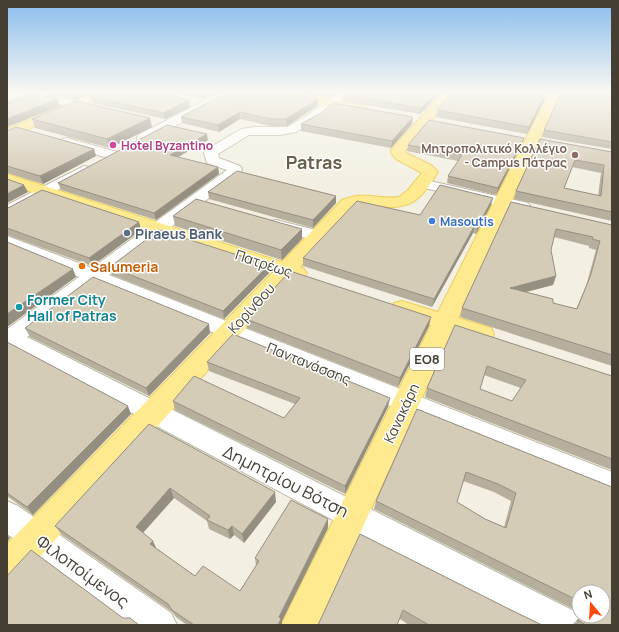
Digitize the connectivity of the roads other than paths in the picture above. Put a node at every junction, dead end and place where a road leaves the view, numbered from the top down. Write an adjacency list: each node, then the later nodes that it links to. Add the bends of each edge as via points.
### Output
1 (35, 122): 10 (main road)
2 (155, 122): 9 (street)
3 (173, 122): 9 (street)
4 (304, 122): 16 (street, via 291,130 280,132 251,130)
5 (416, 122): 19 (main road, Κορίνθου, via 397,151 401,156 429,170)
6 (431, 122): 8 (main road)
7 (538, 122): 21 (main road, Κανακάρη / ΕΟ8, via 532,141)
8 (439, 124)
9 (168, 125): 11 (street); 17 (street)
10 (20, 129): 12 (main road); 13 (street)
11 (188, 130)
12 (7, 134)
13 (41, 135)
14 (216, 136): 16 (street)
15 (55, 139): 17 (street)
16 (231, 140): 25 (street, via 210,156 214,162 232,167 234,172 202,204)
17 (112, 155): 20 (street)
18 (7, 179): 20 (main road, Πατρέως)
19 (421, 183): 21 (street); 26 (main road, Κορίνθου, via 404,201 387,202 368,198 351,202)
20 (44, 191): 23 (street); 25 (main road, Πατρέως)
21 (502, 201): 22 (street); 32 (main road, Κανακάρη / ΕΟ8)
22 (539, 210)
23 (7, 211)
24 (259, 220): 26 (street)
25 (160, 229): 28 (main road, Πατρέως); 29 (street)
26 (318, 236): 28 (main road, Κορίνθου)
27 (7, 241): 29 (street, Παντανάσσης)
28 (286, 270): 30 (main road, Πατρέως); 33 (main road, Κορίνθου)
29 (94, 276): 33 (street, Παντανάσσης); 34 (street)
30 (312, 278)
31 (386, 302): 32 (main road)
32 (445, 322): 35 (main road); 36 (main road, Κανακάρη / ΕΟ8)
33 (230, 331): 36 (street, Παντανάσσης); 37 (main road, Κορίνθου)
34 (8, 339): 37 (street, Δημητρίου Βότση)
35 (498, 339)
36 (406, 402): 38 (street, Παντανάσσης); 39 (main road, Κανακάρη / ΕΟ8)
37 (154, 413): 39 (street, Δημητρίου Βότση); 41 (main road, Κορίνθου)
38 (612, 485)
39 (353, 515): 44 (main road, Κανακάρη / ΕΟ8); 45 (street, Δημητρίου Βότση)
40 (7, 516): 41 (street, Φιλοποίμενος)
41 (36, 537): 42 (main road, Κορίνθου); 43 (street, Φιλοποίμενος)
42 (7, 568)
43 (159, 625)
44 (299, 625)
45 (566, 625)

